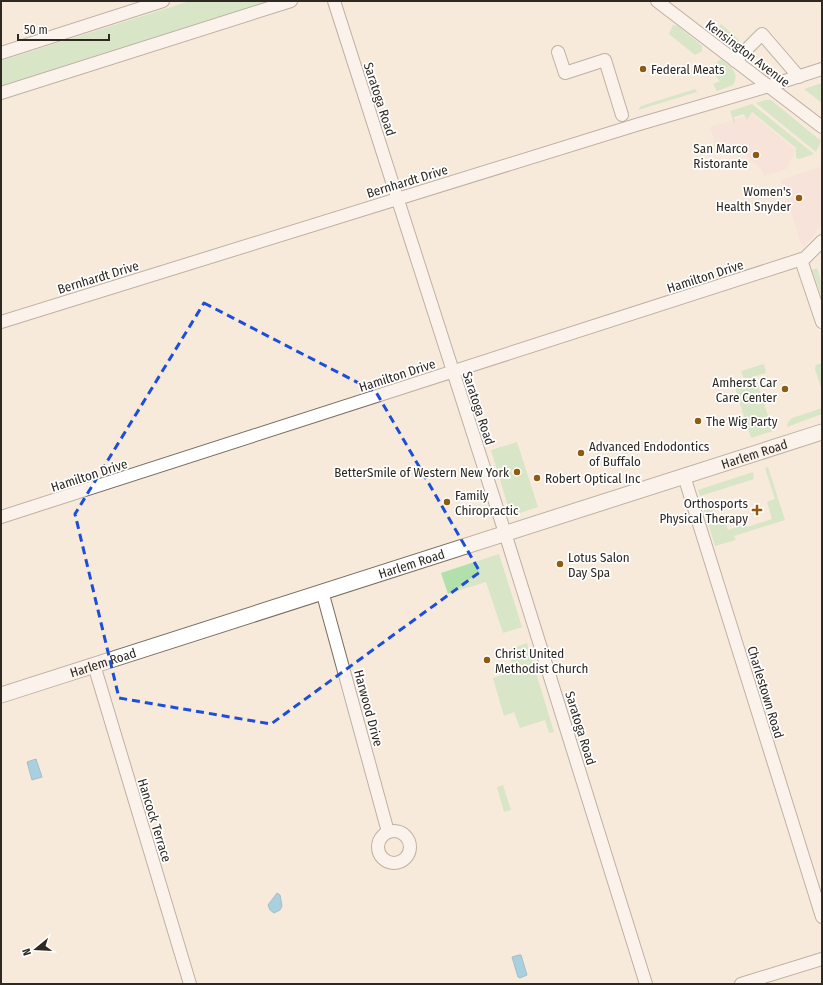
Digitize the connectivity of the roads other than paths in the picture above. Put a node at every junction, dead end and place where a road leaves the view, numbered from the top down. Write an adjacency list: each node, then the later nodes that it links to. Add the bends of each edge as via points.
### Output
1 (163, 1): 6 (street)
2 (291, 1): 11 (street)
3 (334, 1): 14 (street, Saratoga Road)
4 (657, 1): 7 (street, Kensington Avenue)
5 (558, 52): 12 (street, via 565,72 605,60)
6 (1, 53)
7 (736, 60): 9 (street, via 762,34); 10 (street, Kensington Avenue)
8 (822, 69): 9 (street, Bernhardt Drive)
9 (799, 76): 10 (street, Bernhardt Drive)
10 (769, 86): 13 (street, Kensington Avenue); 14 (street, Bernhardt Drive)
11 (1, 93)
12 (622, 116)
13 (822, 127)
14 (398, 198): 17 (street, Bernhardt Drive); 19 (street, Saratoga Road)
15 (822, 241): 16 (street)
16 (801, 260): 18 (street); 19 (street, Hamilton Drive)
17 (1, 322)
18 (822, 322)
19 (453, 372): 22 (street, Hamilton Drive); 23 (street, Saratoga Road)
20 (822, 432): 21 (main road, Harlem Road)
21 (684, 476): 23 (main road, Harlem Road); 28 (street, Charlestown Road)
22 (1, 518)
23 (505, 533): 24 (main road, Harlem Road); 31 (street, Saratoga Road)
24 (322, 591): 25 (main road, Harlem Road); 27 (street, Harwood Drive)
25 (94, 665): 26 (main road, Harlem Road); 30 (street, Hancock Terrace)
26 (1, 695)
27 (388, 832)
28 (822, 917)
29 (822, 960): 32 (street)
30 (190, 984)
31 (646, 984)
32 (742, 984)

